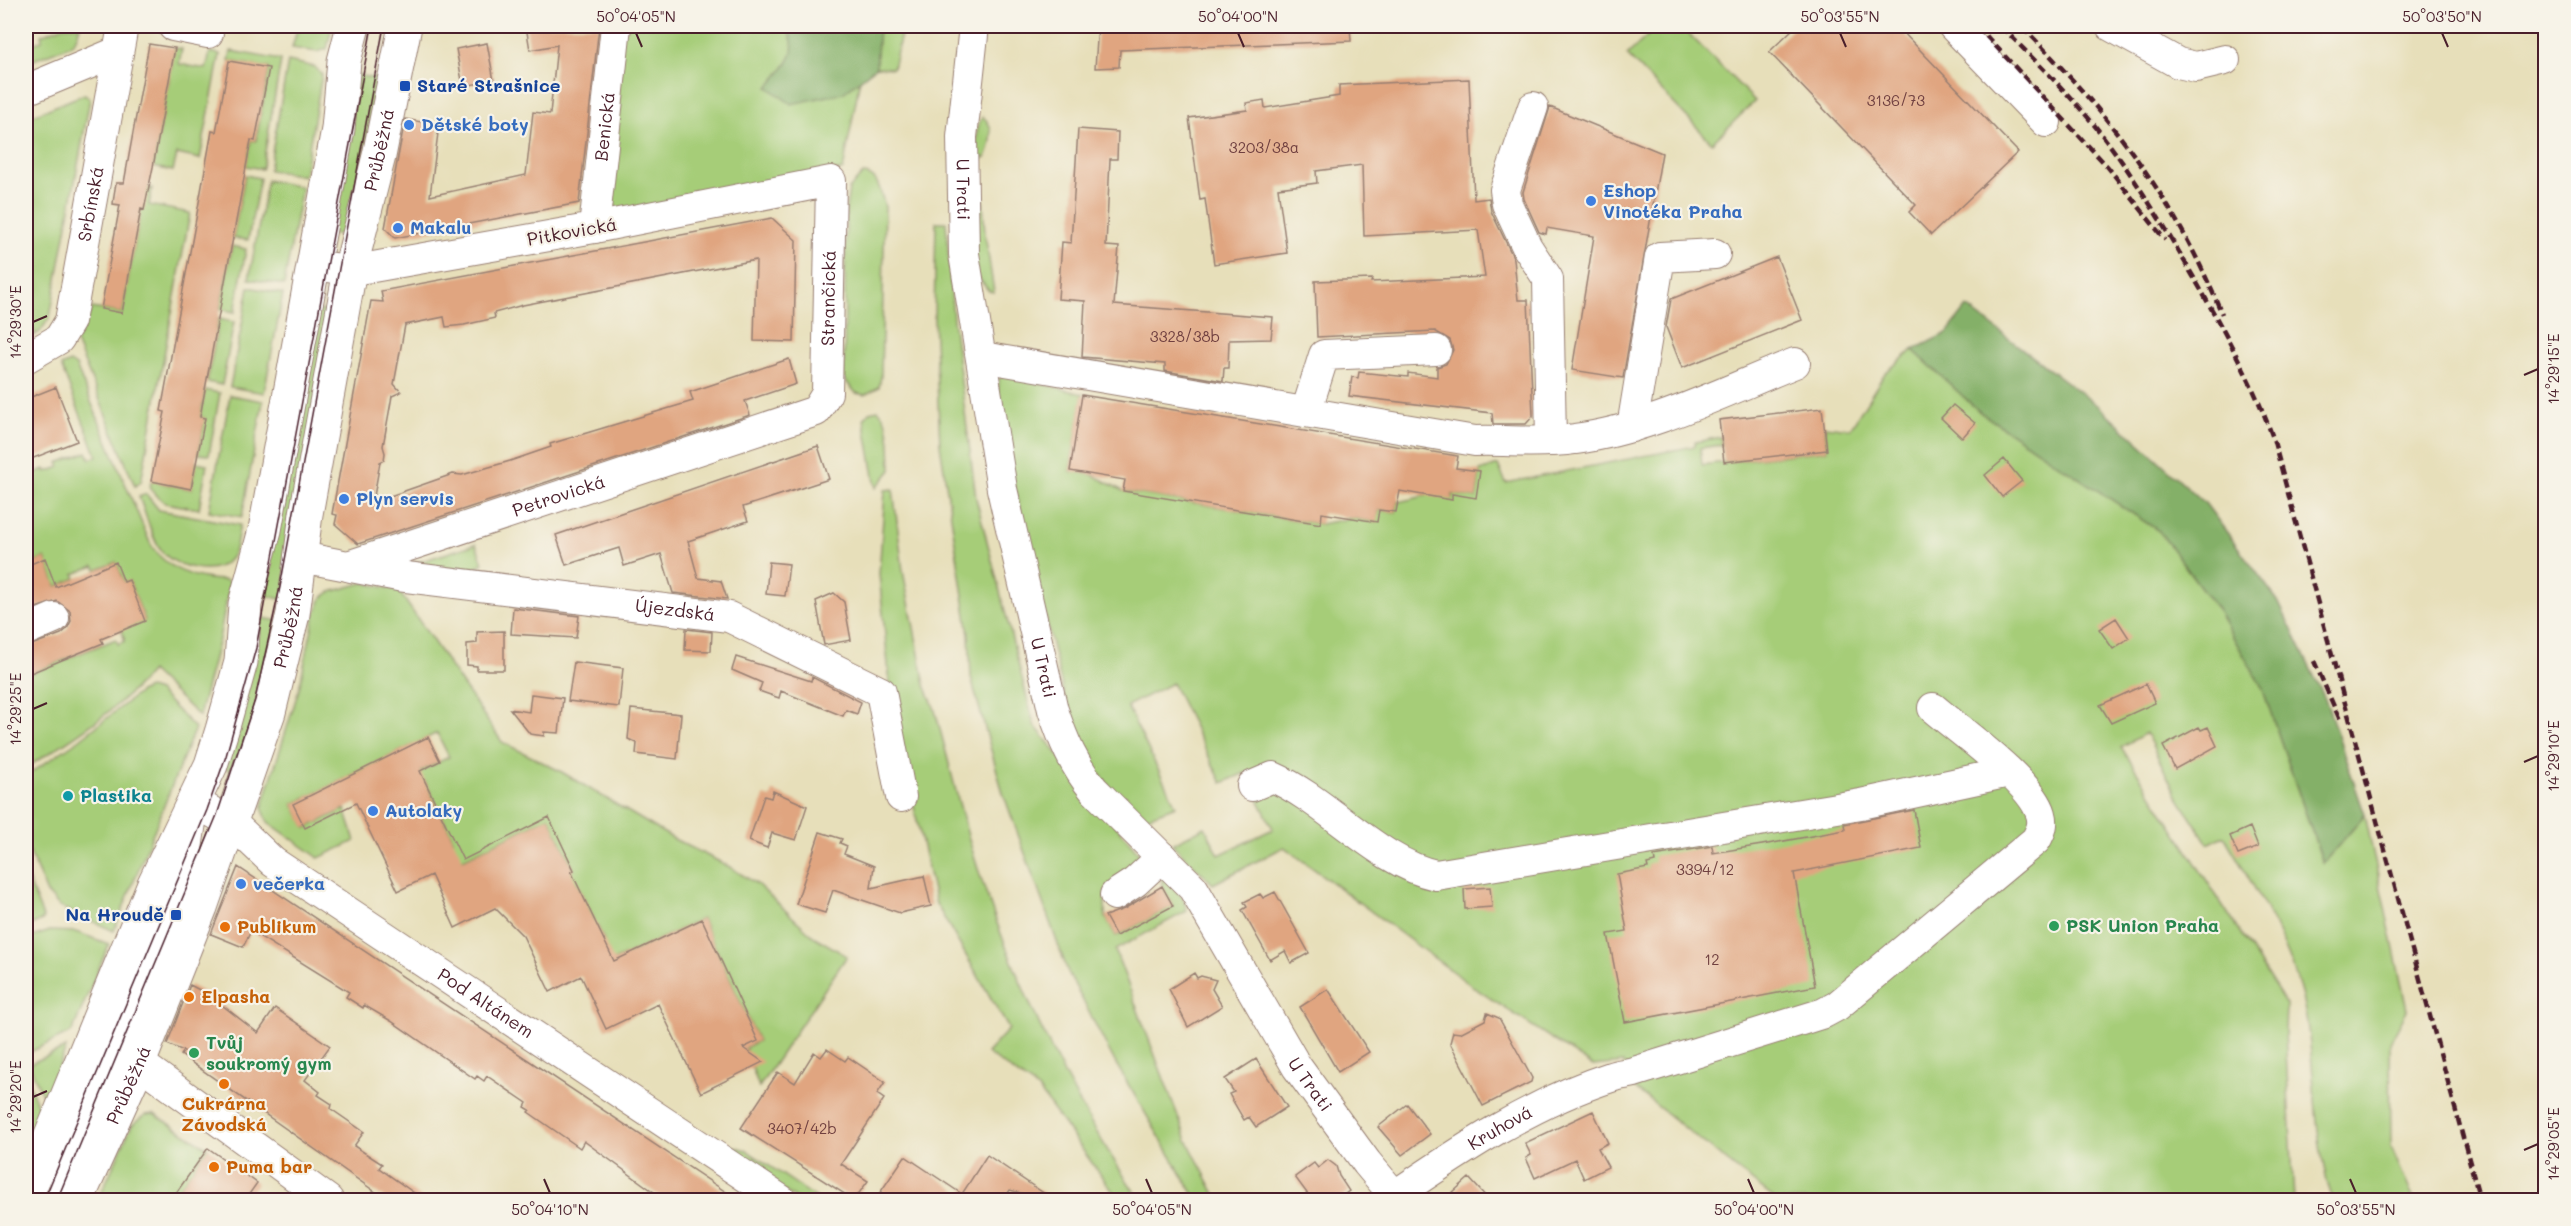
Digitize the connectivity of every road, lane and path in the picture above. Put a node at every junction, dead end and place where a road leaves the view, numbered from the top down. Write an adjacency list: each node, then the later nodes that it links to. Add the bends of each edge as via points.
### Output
1 (353, 26): 15 (main road)
2 (405, 26): 16 (main road, Průběžná, via 379,156)
3 (616, 26): 13 (street, Benická)
4 (974, 26): 18 (street, U Trati, via 962,137 962,205 964,254)
5 (1953, 26): 11 (street)
6 (2111, 26): 8 (street, via 2178,63 2196,67)
7 (120, 39): 9 (street); 19 (street, Srbínská, via 70,321 59,339)
8 (2225, 60)
9 (26, 90)
10 (1533, 107): 24 (street, via 1505,190 1527,247 1548,279)
11 (2046, 122)
12 (831, 182): 13 (street, Pitkovická); 21 (street, Strančická, via 827,393)
13 (594, 228): 16 (street, Pitkovická)
14 (1714, 254): 23 (street, via 1660,257)
15 (312, 265): 16 (street, Pitkovická); 33 (main road, via 265,530 245,604 241,662 211,765)
16 (350, 270): 25 (main road, Průběžná)
17 (1437, 350): 22 (street, via 1324,355)
18 (982, 357): 22 (street); 35 (street, U Trati, via 1002,489 1063,740 1081,775)
19 (26, 358)
20 (1796, 363): 23 (street)
21 (816, 411): 26 (street, Petrovická)
22 (1306, 412): 24 (street, via 1475,441)
23 (1632, 428): 24 (street)
24 (1551, 441)
25 (301, 557): 26 (street, Petrovická); 34 (main road, Průběžná, via 281,667)
26 (348, 566): 32 (street, Újezdská, via 399,576 729,617 881,692)
27 (54, 618): 28 (street)
28 (26, 630)
29 (1933, 708): 30 (street)
30 (2009, 772): 31 (street, via 1861,804 1436,875 1409,866 1291,785 1273,777); 42 (street, Kruhová, via 2042,814 2042,829 2036,840 1837,1006 1812,1017 1614,1076 1511,1120)
31 (1252, 786)
32 (901, 796)
33 (194, 802): 34 (street, Pod Altánem); 36 (street); 41 (main road, via 153,886)
34 (232, 823): 36 (street); 38 (main road, Průběžná); 47 (street, Pod Altánem, via 273,862)
35 (1162, 857): 37 (street); 42 (street, U Trati, via 1193,888 1297,1067)
36 (181, 889): 39 (street)
37 (1115, 895)
38 (139, 1063): 40 (street); 45 (main road, Průběžná)
39 (69, 1160): 43 (street); 44 (street)
40 (299, 1192): 46 (street)
41 (26, 1197)
42 (1396, 1198)
43 (35, 1200)
44 (61, 1200)
45 (77, 1200)
46 (328, 1200)
47 (781, 1200)

